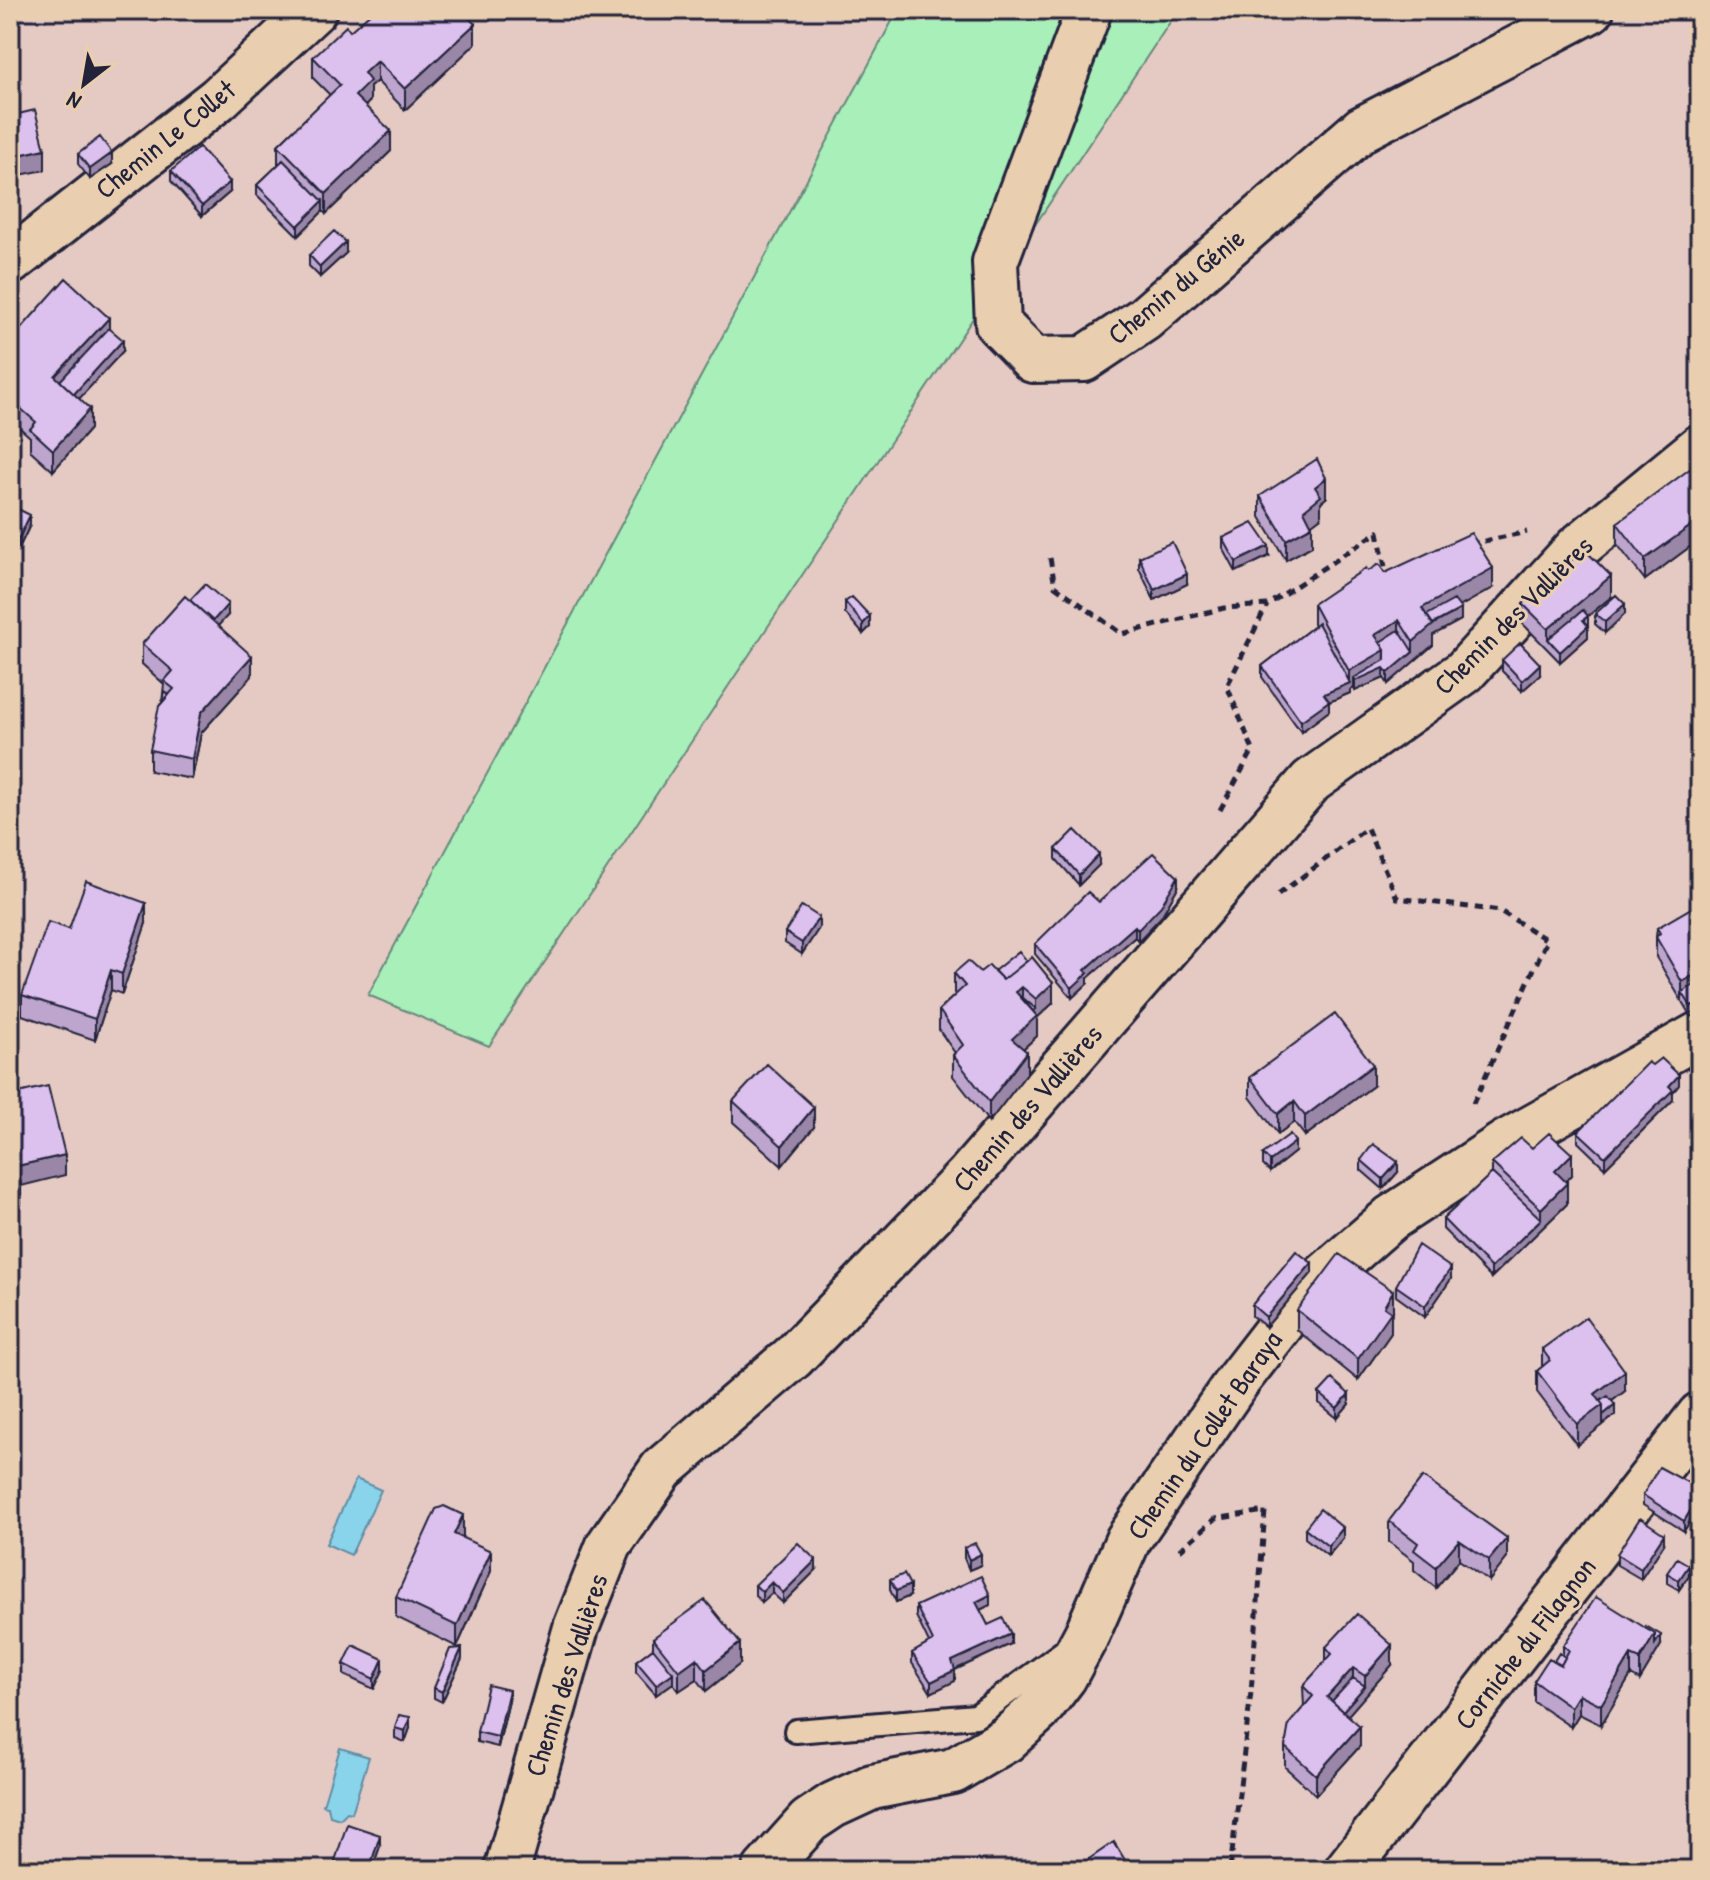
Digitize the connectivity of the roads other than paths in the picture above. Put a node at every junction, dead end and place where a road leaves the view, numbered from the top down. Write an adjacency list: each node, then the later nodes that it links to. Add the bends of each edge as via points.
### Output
1 (314, 10): 4 (street, Chemin Le Collet, via 218,99)
2 (1089, 10): 3 (street, Chemin du Génie, via 995,262 998,324 1033,360 1084,359 1144,319 1362,129)
3 (1591, 10)
4 (10, 262)
5 (1700, 447): 10 (street, Chemin des Vallières, via 1577,548 1464,672 1311,781 969,1175 793,1357 662,1469 609,1545 576,1628)
6 (1700, 1034): 8 (street, Chemin du Collet Baraya, via 1471,1165 1391,1218 1307,1291 1238,1380 1128,1540)
7 (1700, 1415): 12 (street, Corniche du Filagnon)
8 (1087, 1634): 9 (lane, via 976,1716); 11 (street, Chemin du Collet Baraya, via 1064,1677 1006,1740 953,1771 872,1787 833,1805 809,1821)
9 (796, 1731)
10 (507, 1870)
11 (765, 1870)
12 (1347, 1870)

